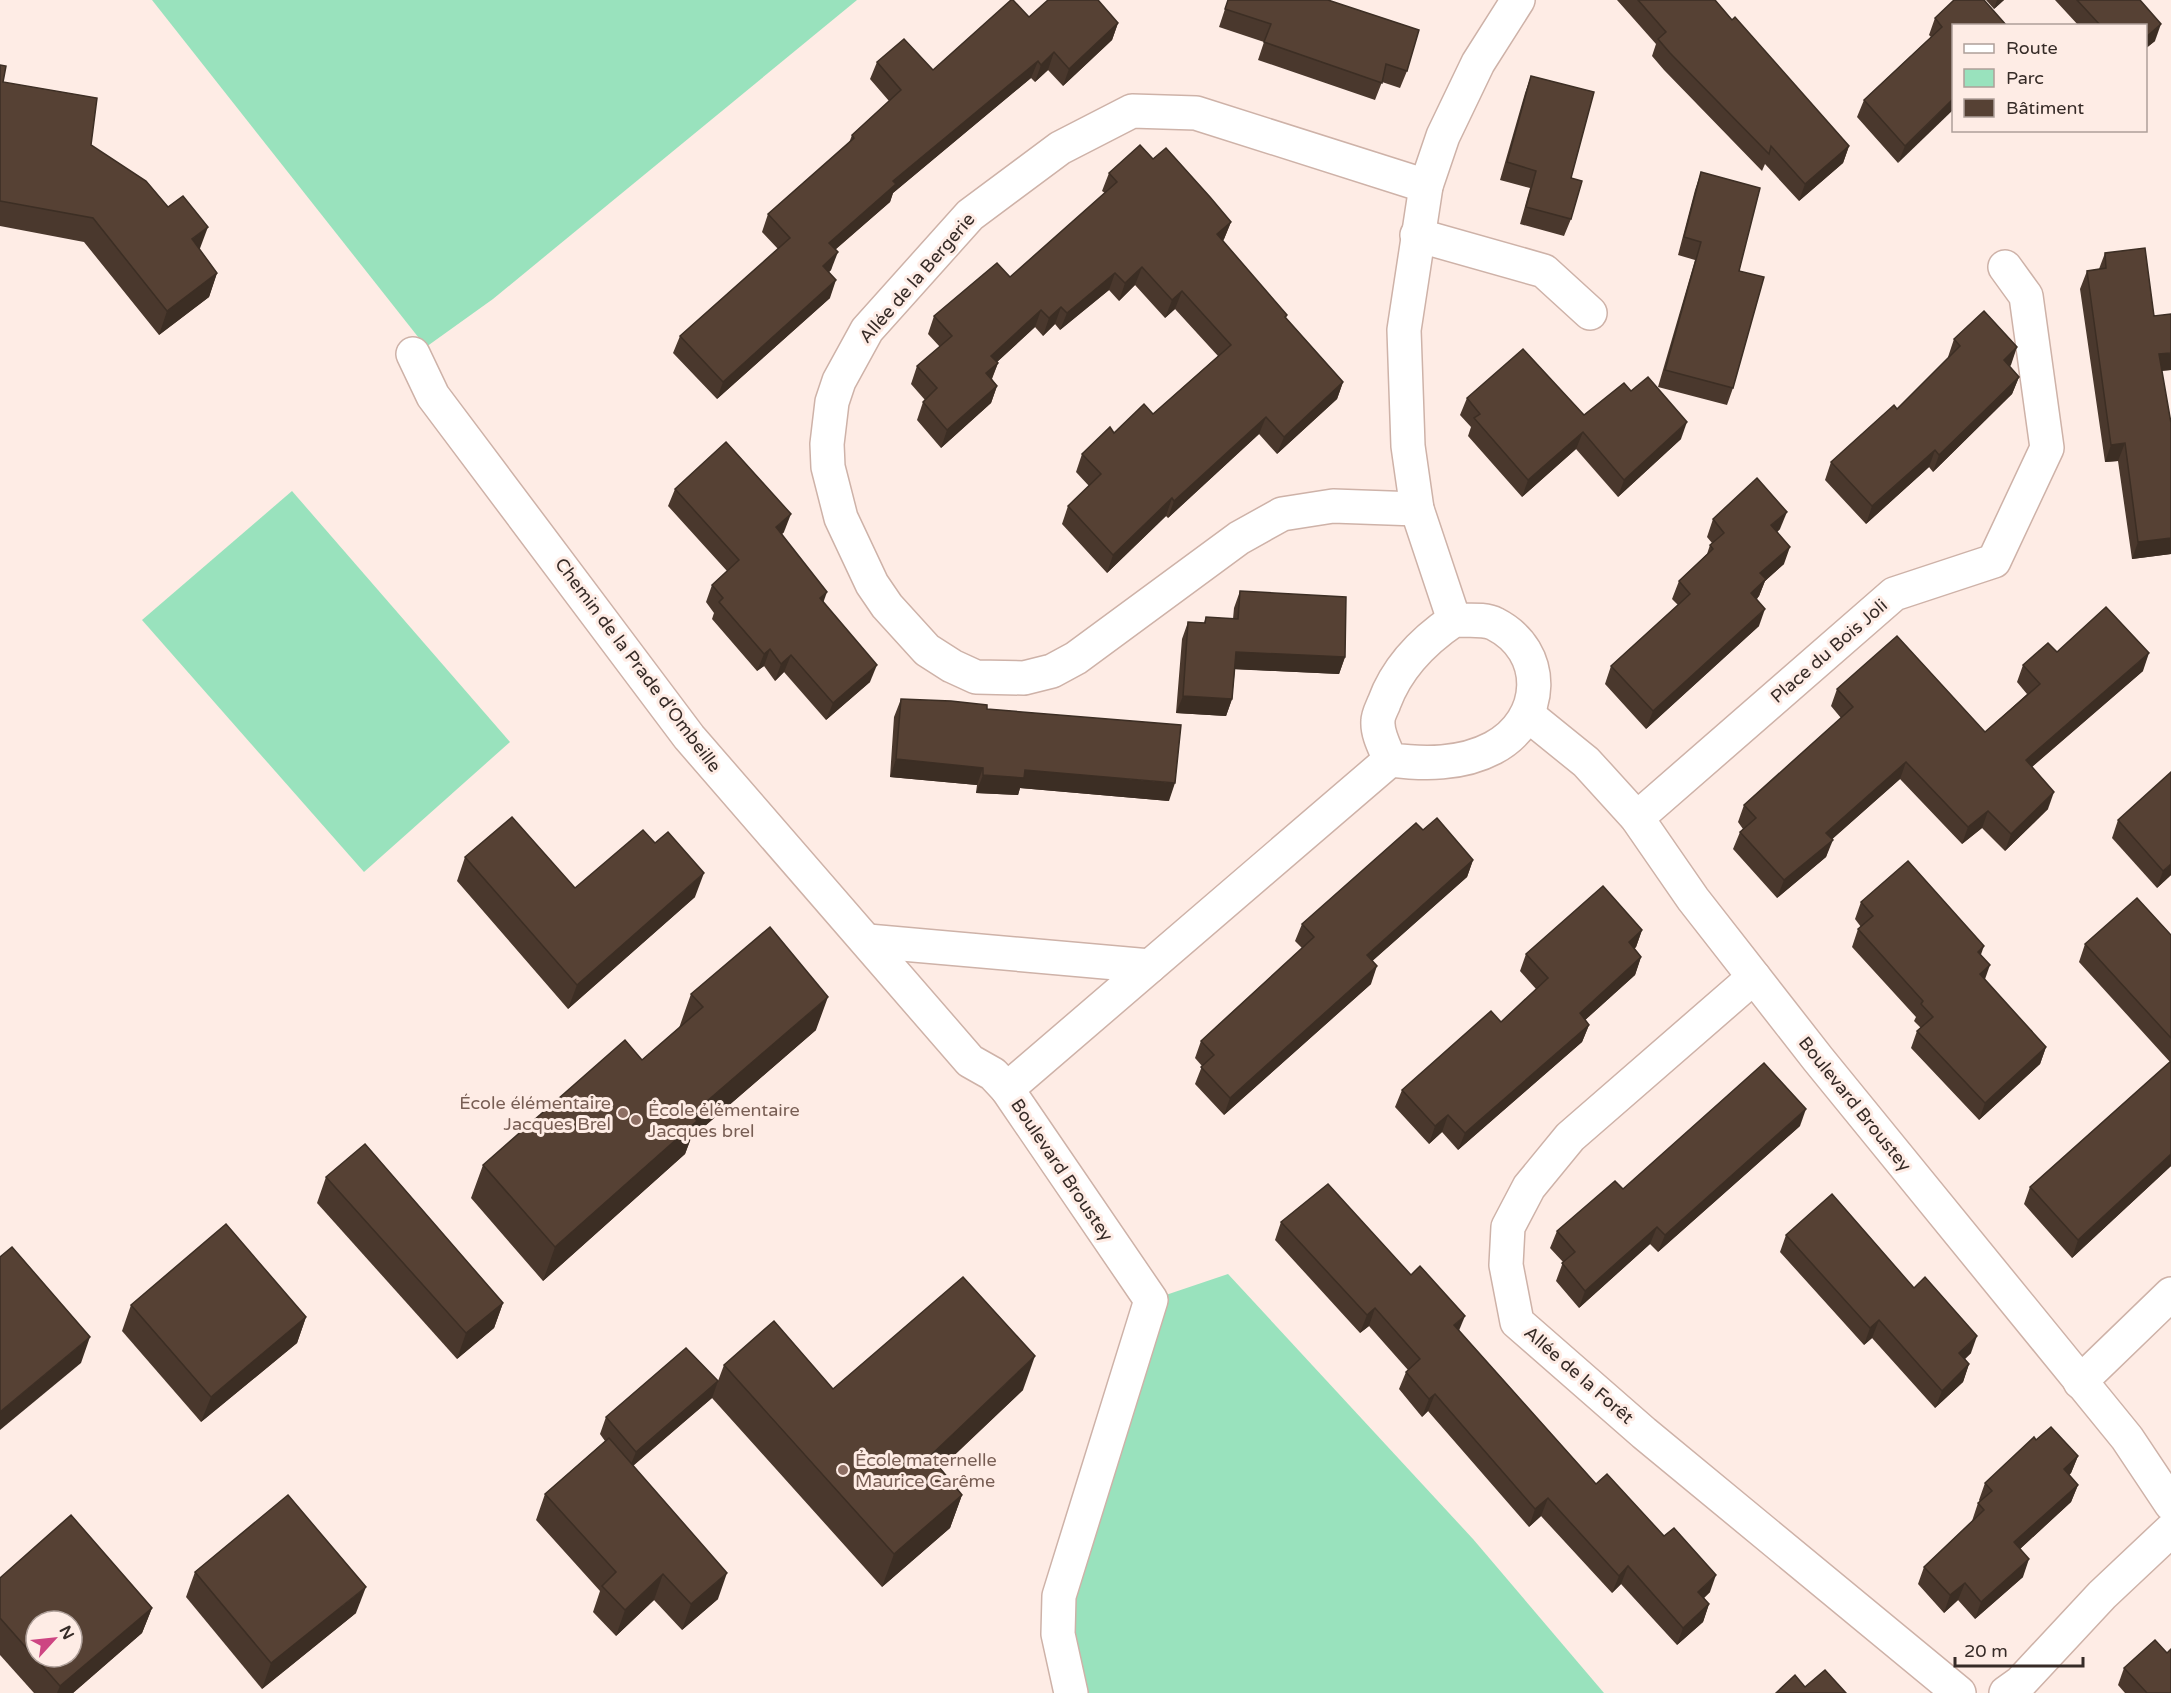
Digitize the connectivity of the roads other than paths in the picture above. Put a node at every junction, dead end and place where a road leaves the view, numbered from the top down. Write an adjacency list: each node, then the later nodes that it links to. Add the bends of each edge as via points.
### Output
1 (1518, 0): 2 (street, via 1478,63 1443,136)
2 (1426, 186): 3 (street); 7 (street, Allée de la Bergerie, via 1196,113 1132,111 1060,148 970,214 867,330 839,381 826,444 841,518 860,562 887,606 927,650 976,677 997,680 1052,671 1239,538 1282,514 1333,506)
3 (1417, 235): 5 (street, via 1544,271); 7 (street, via 1404,330 1408,446)
4 (2005, 267): 11 (street, Place du Bois Joli, via 2026,296 2047,448 1995,561 1894,594)
5 (1590, 313)
6 (413, 354): 12 (street, Chemin de la Prade d'Ombeille, via 433,396 689,737)
7 (1417, 509): 8 (street)
8 (1454, 620): 9 (street, via 1492,622 1520,640 1533,672 1534,698); 10 (street, via 1407,660 1389,690 1378,720)
9 (1528, 715): 10 (street, via 1494,748 1472,756 1429,765); 11 (street, Boulevard Broustey, via 1586,762)
10 (1390, 760): 13 (street, Boulevard Broustey)
11 (1637, 818): 14 (street, Boulevard Broustey, via 1693,899)
12 (868, 941): 13 (street); 15 (street, Chemin de la Prade d'Ombeille, via 970,1061 993,1074)
13 (1150, 966): 15 (street, Boulevard Broustey)
14 (1754, 976): 17 (street, Boulevard Broustey); 22 (street, Allée de la Forêt, via 1570,1137 1529,1187 1508,1227 1506,1265 1517,1322 1644,1433)
15 (1007, 1089): 21 (street, Boulevard Broustey, via 1151,1300 1059,1596 1058,1634)
16 (2171, 1293): 17 (street)
17 (2080, 1382): 18 (street, Boulevard Broustey, via 2127,1438)
18 (2171, 1504)
19 (2171, 1530): 20 (street, via 2102,1595)
20 (2018, 1690)
21 (1071, 1693)
22 (1959, 1693)

